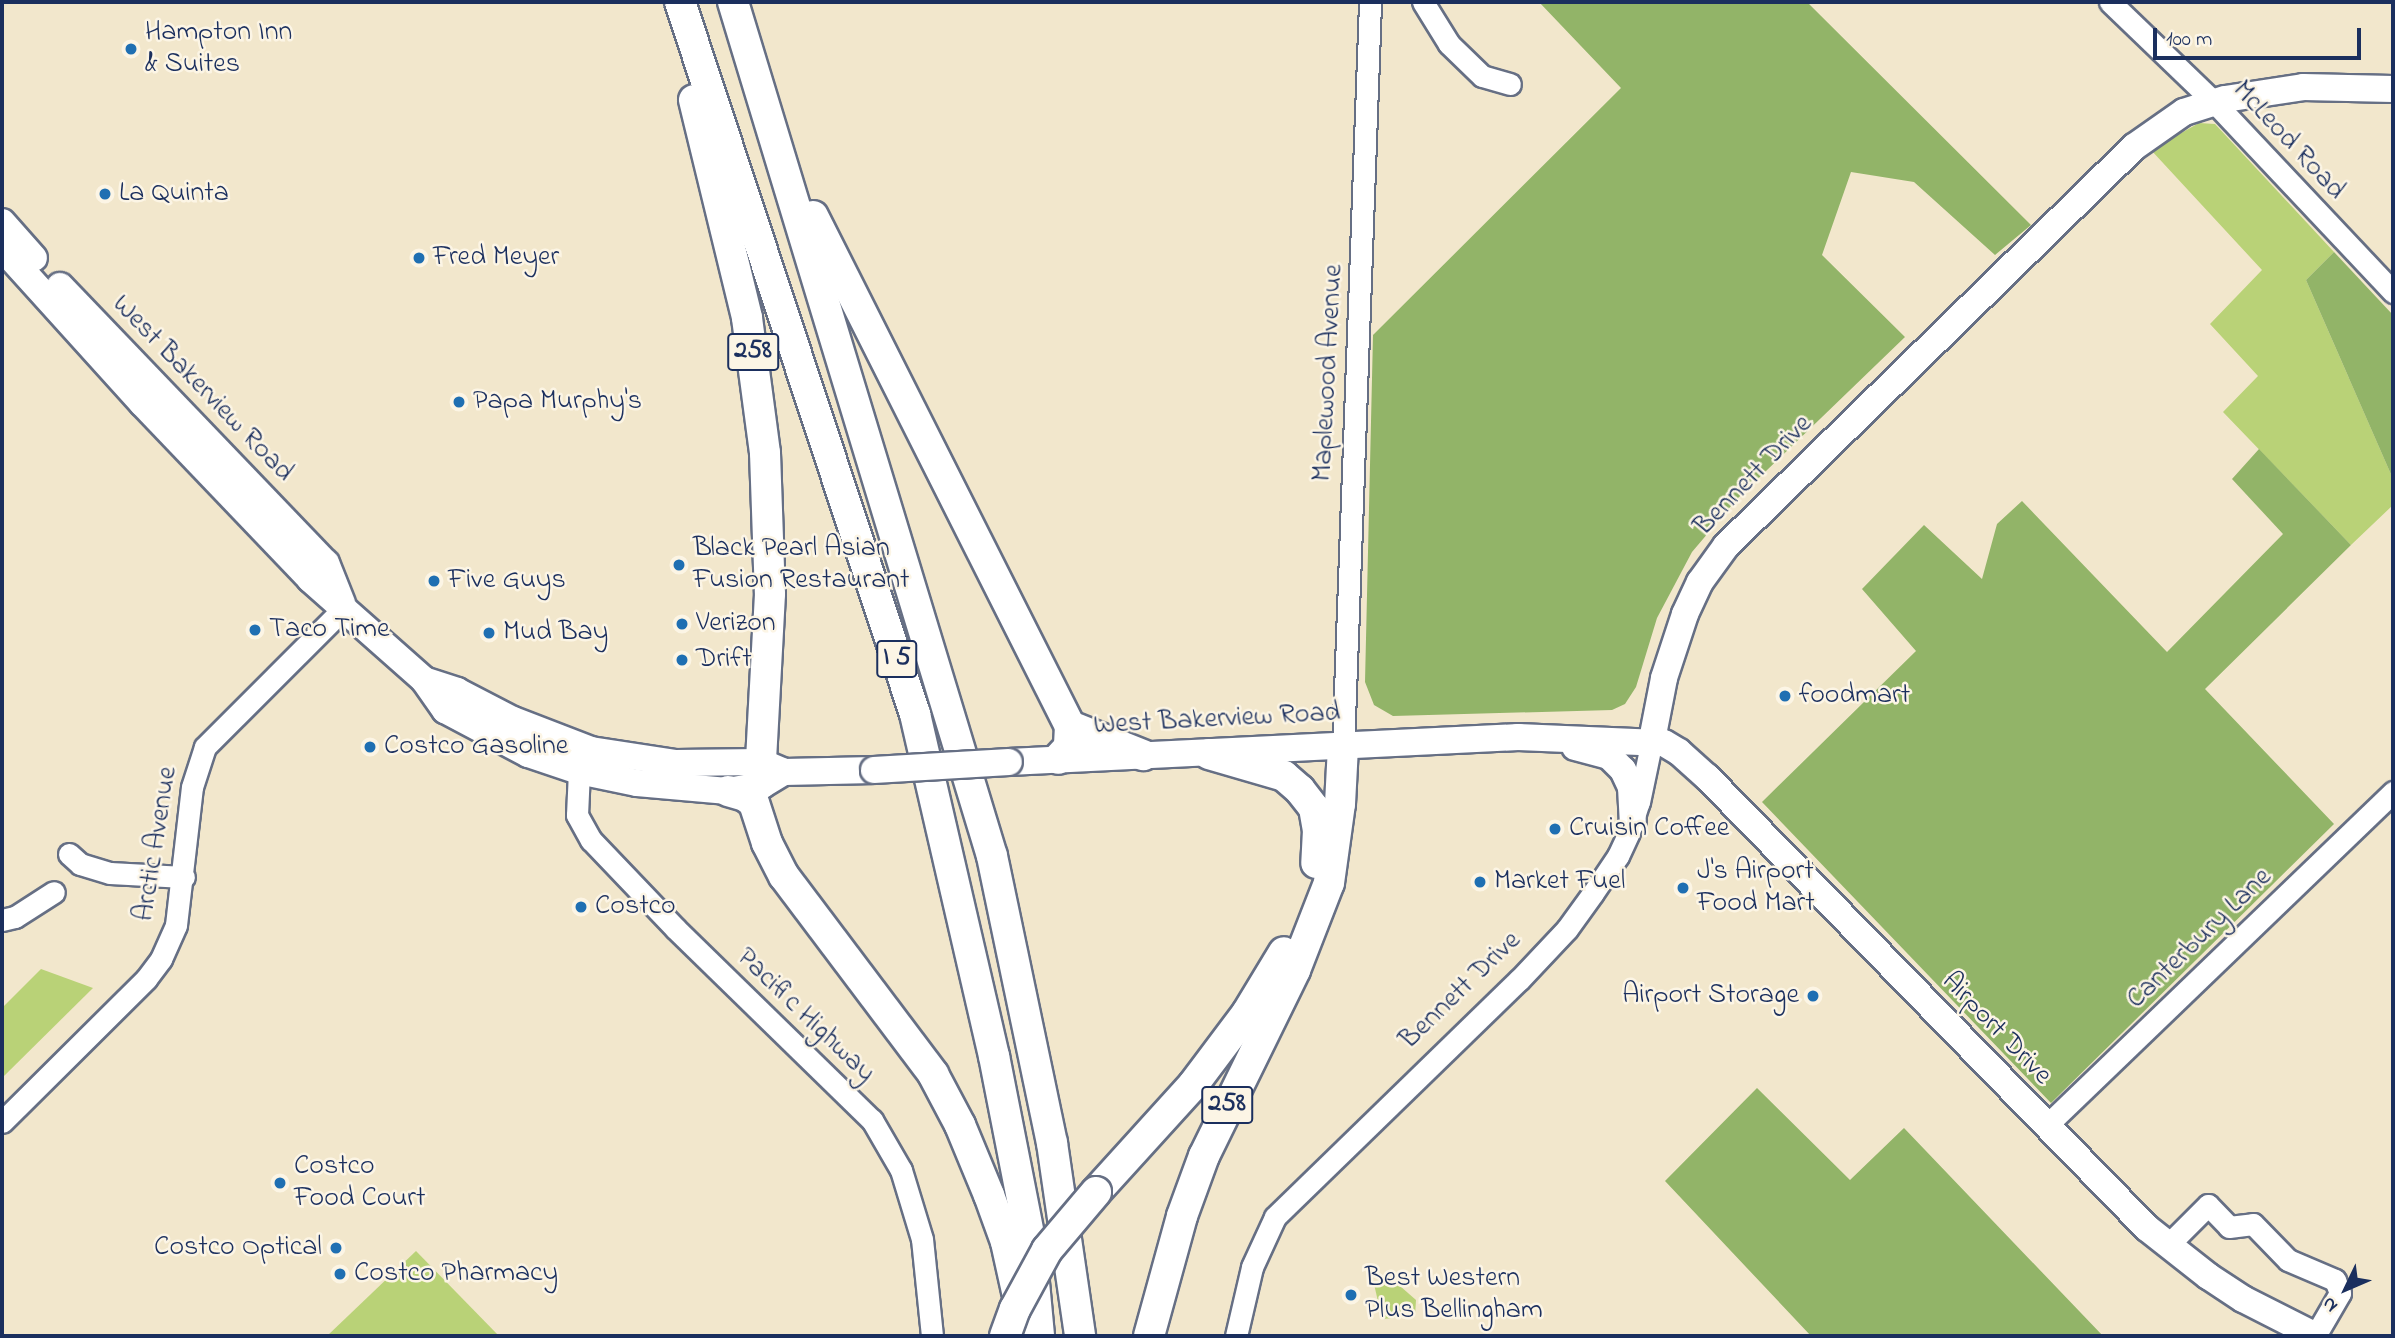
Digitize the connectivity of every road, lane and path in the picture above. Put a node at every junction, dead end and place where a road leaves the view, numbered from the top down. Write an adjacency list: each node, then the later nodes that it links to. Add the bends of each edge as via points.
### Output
1 (669, 2): 26 (highway, 258, via 742,294 758,386 765,453)
2 (680, 2): 45 (highway, I 5, via 915,714 1030,1240)
3 (733, 2): 46 (highway, I 5, via 992,856 1052,1143)
4 (739, 2): 19 (highway, via 814,218)
5 (1370, 2): 22 (street, Maplewood Avenue)
6 (1423, 2): 8 (street, via 1457,52 1482,76)
7 (2110, 2): 10 (street, McLeod Road)
8 (1510, 84)
9 (2393, 89): 10 (main road, Bennett Drive, via 2303,87)
10 (2215, 103): 13 (street, McLeod Road); 18 (main road, Bennett Drive, via 2184,113 2134,147 1726,545 1685,614)
11 (2, 222): 15 (main road, West Bakerview Road)
12 (2, 248): 14 (main road, West Bakerview Road)
13 (2393, 292)
14 (44, 295): 15 (main road, via 77,316 111,352); 16 (main road, West Bakerview Road, via 273,540)
15 (123, 353): 16 (main road, West Bakerview Road, via 326,563)
16 (344, 608): 17 (main road, West Bakerview Road); 35 (street, Arctic Avenue, via 205,747 192,787)
17 (424, 680): 26 (main road, West Bakerview Road, via 591,750 676,763); 27 (main road, West Bakerview Road, via 445,710 506,744)
18 (1662, 688): 21 (main road, Bennett Drive); 28 (main road, via 1668,718)
19 (1070, 726): 24 (highway); 25 (highway, via 1069,747)
20 (1518, 737): 21 (main road, West Bakerview Road); 22 (main road, West Bakerview Road); 31 (main road, via 1609,756 1628,779)
21 (1652, 740): 28 (main road, Airport Drive, via 1679,752); 31 (street, Bennett Drive)
22 (1343, 747): 23 (main road, West Bakerview Road); 33 (highway); 47 (highway, 258, via 1329,883 1295,970 1204,1156 1182,1216)
23 (1209, 754): 24 (main road, West Bakerview Road); 33 (highway, via 1284,776 1300,790 1314,808)
24 (1143, 755): 25 (main road, West Bakerview Road)
25 (1058, 759): 26 (main road, West Bakerview Road, bridge, via 874,770)
26 (773, 767): 29 (main road, West Bakerview Road, via 762,785)
27 (579, 771): 29 (main road, West Bakerview Road, via 637,783); 42 (street, Pacific Highway, via 577,815 591,840 872,1120 901,1170 922,1240)
28 (1707, 777): 40 (main road, Airport Drive)
29 (728, 791): 44 (highway, via 754,803 783,876 933,1074 960,1125 1006,1242)
30 (2393, 792): 40 (street, Canterbury Lane)
31 (1633, 821): 48 (street, Bennett Drive, via 1618,856 1567,929 1275,1217 1252,1267)
32 (69, 854): 34 (street, via 95,870)
33 (1316, 864): 43 (highway, bridge, via 1298,924 1276,969 1193,1085 1047,1251 1014,1309)
34 (133, 874): 35 (street); 38 (street, via 164,890 174,903)
35 (184, 877): 38 (street, Arctic Avenue)
36 (54, 892): 37 (street, via 15,917)
37 (2, 920)
38 (176, 925): 39 (street, Arctic Avenue, via 146,979)
39 (2, 1122)
40 (2046, 1126): 41 (main road, Airport Drive)
41 (2167, 1246): 49 (main road, Airport Drive, via 2243,1299); 49 (street, via 2208,1205 2229,1227 2253,1224 2288,1260 2335,1280 2340,1293)
42 (932, 1336)
43 (1005, 1336)
44 (1026, 1336)
45 (1038, 1336)
46 (1080, 1336)
47 (1149, 1336)
48 (1236, 1336)
49 (2316, 1336)

